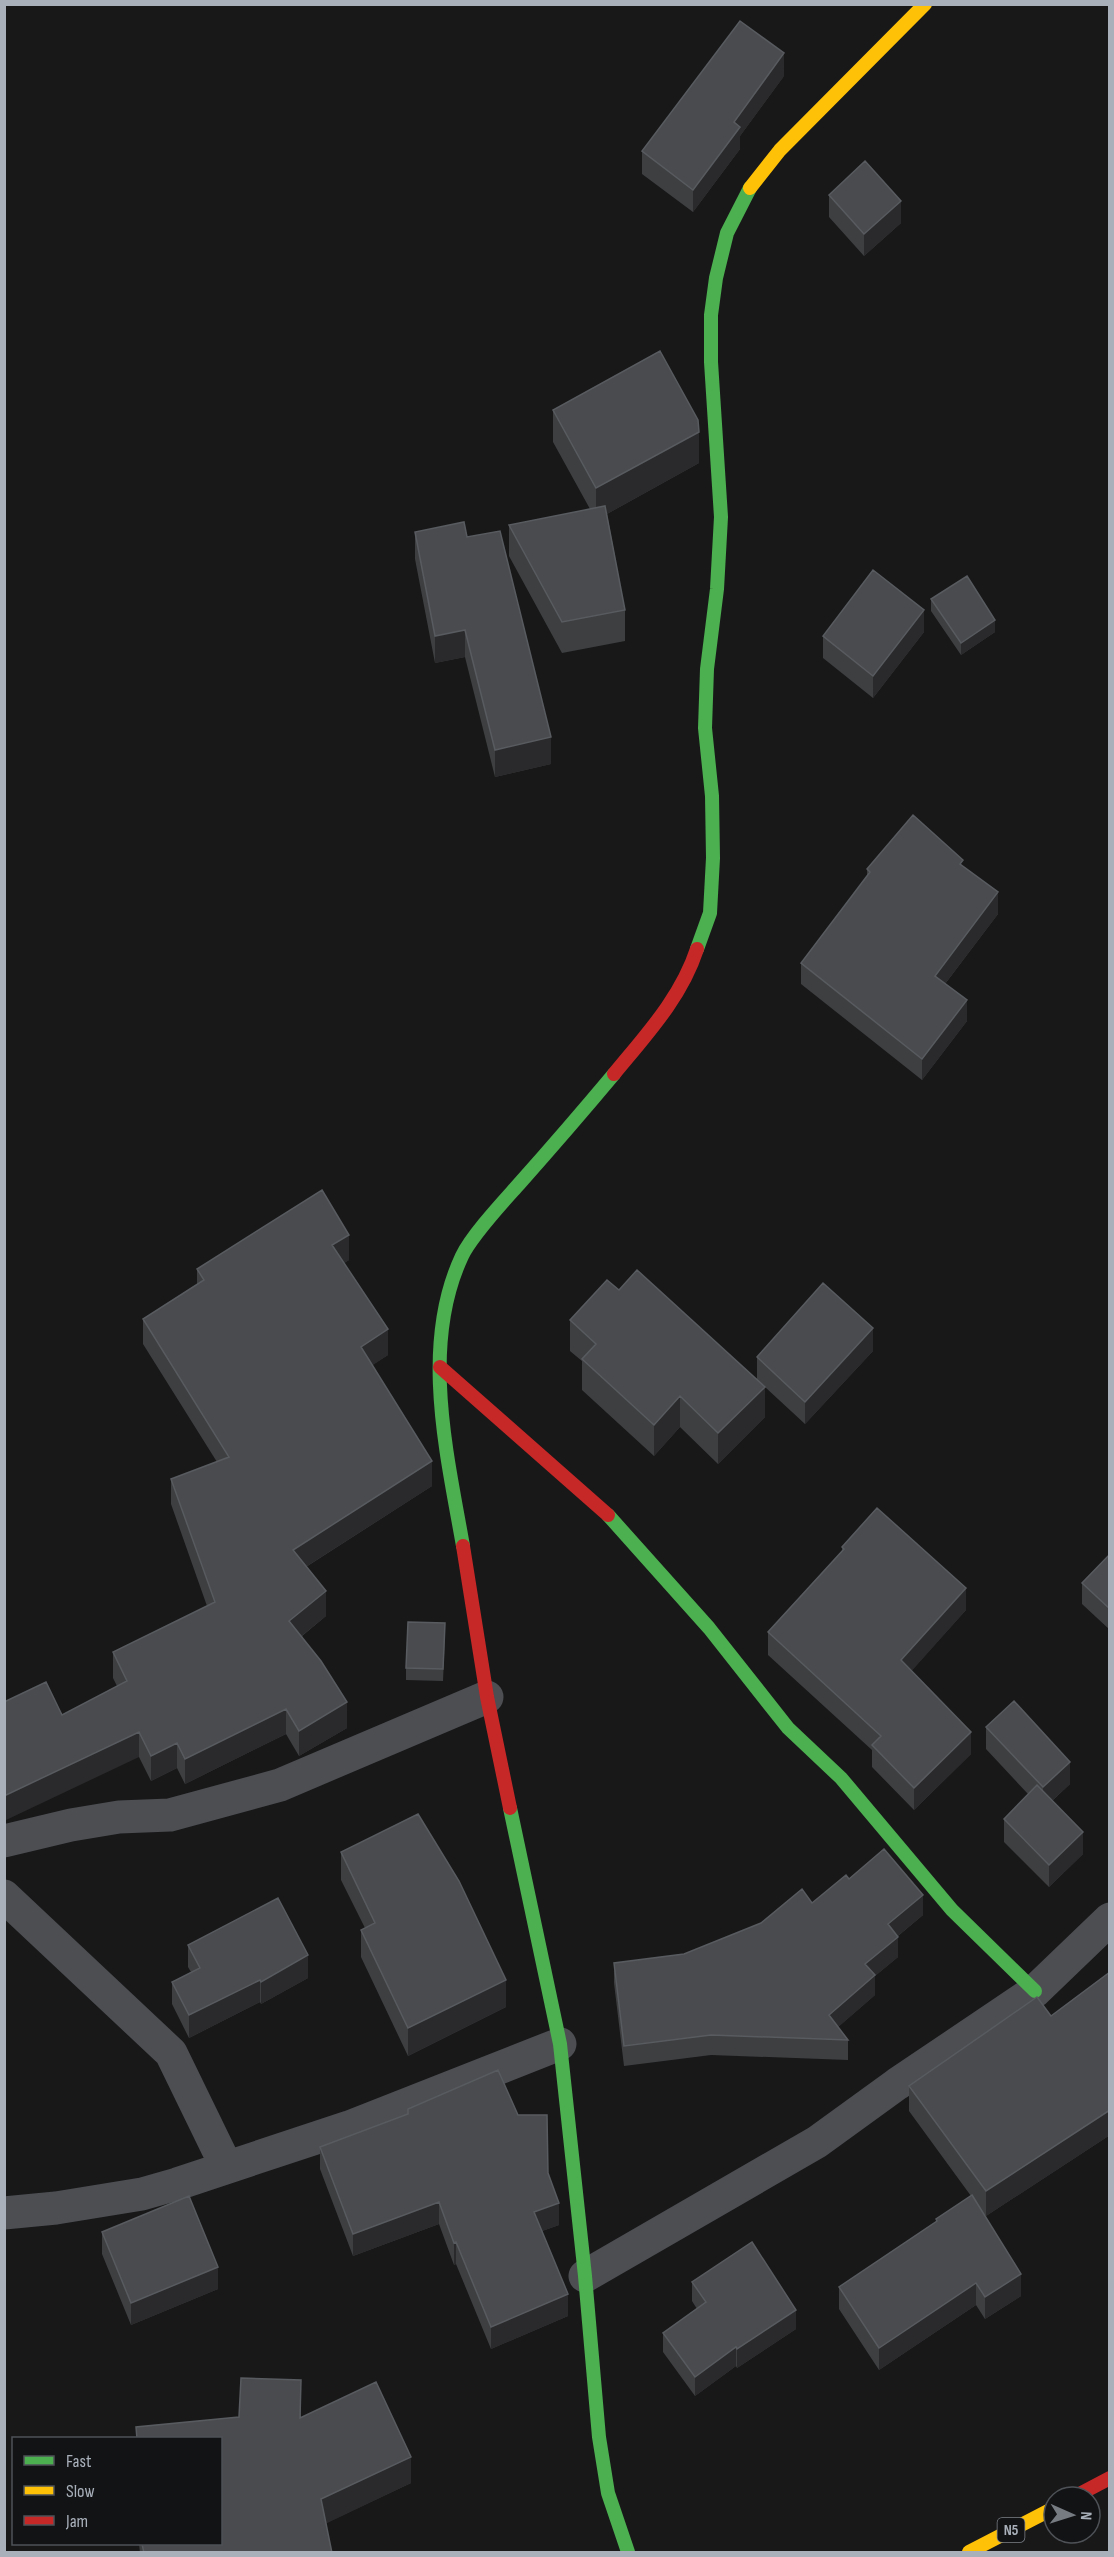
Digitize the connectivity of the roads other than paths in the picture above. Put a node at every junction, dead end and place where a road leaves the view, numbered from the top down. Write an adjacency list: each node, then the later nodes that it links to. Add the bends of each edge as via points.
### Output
1 (925, 4): 2 (main road, via 780,150 753,183 727,233 711,315 721,517 705,728 712,796 710,913 692,965 668,1008 463,1254 446,1301)
2 (440, 1367): 3 (main road, via 442,1429); 7 (main road, via 608,1515 709,1628 788,1728 841,1778 952,1910)
3 (487, 1697): 4 (street, via 280,1785 170,1815 110,1818); 8 (main road)
4 (4, 1841)
5 (4, 1896): 9 (street, via 171,2053)
6 (1110, 1919): 7 (street)
7 (1035, 1991): 11 (street, via 817,2142)
8 (560, 2043): 9 (street, via 349,2127); 11 (main road)
9 (226, 2166): 10 (street, via 142,2194)
10 (4, 2213)
11 (585, 2276): 13 (main road, via 598,2437 608,2493)
12 (1042, 2514): 14 (main road, N5)
13 (628, 2553)
14 (969, 2553)

